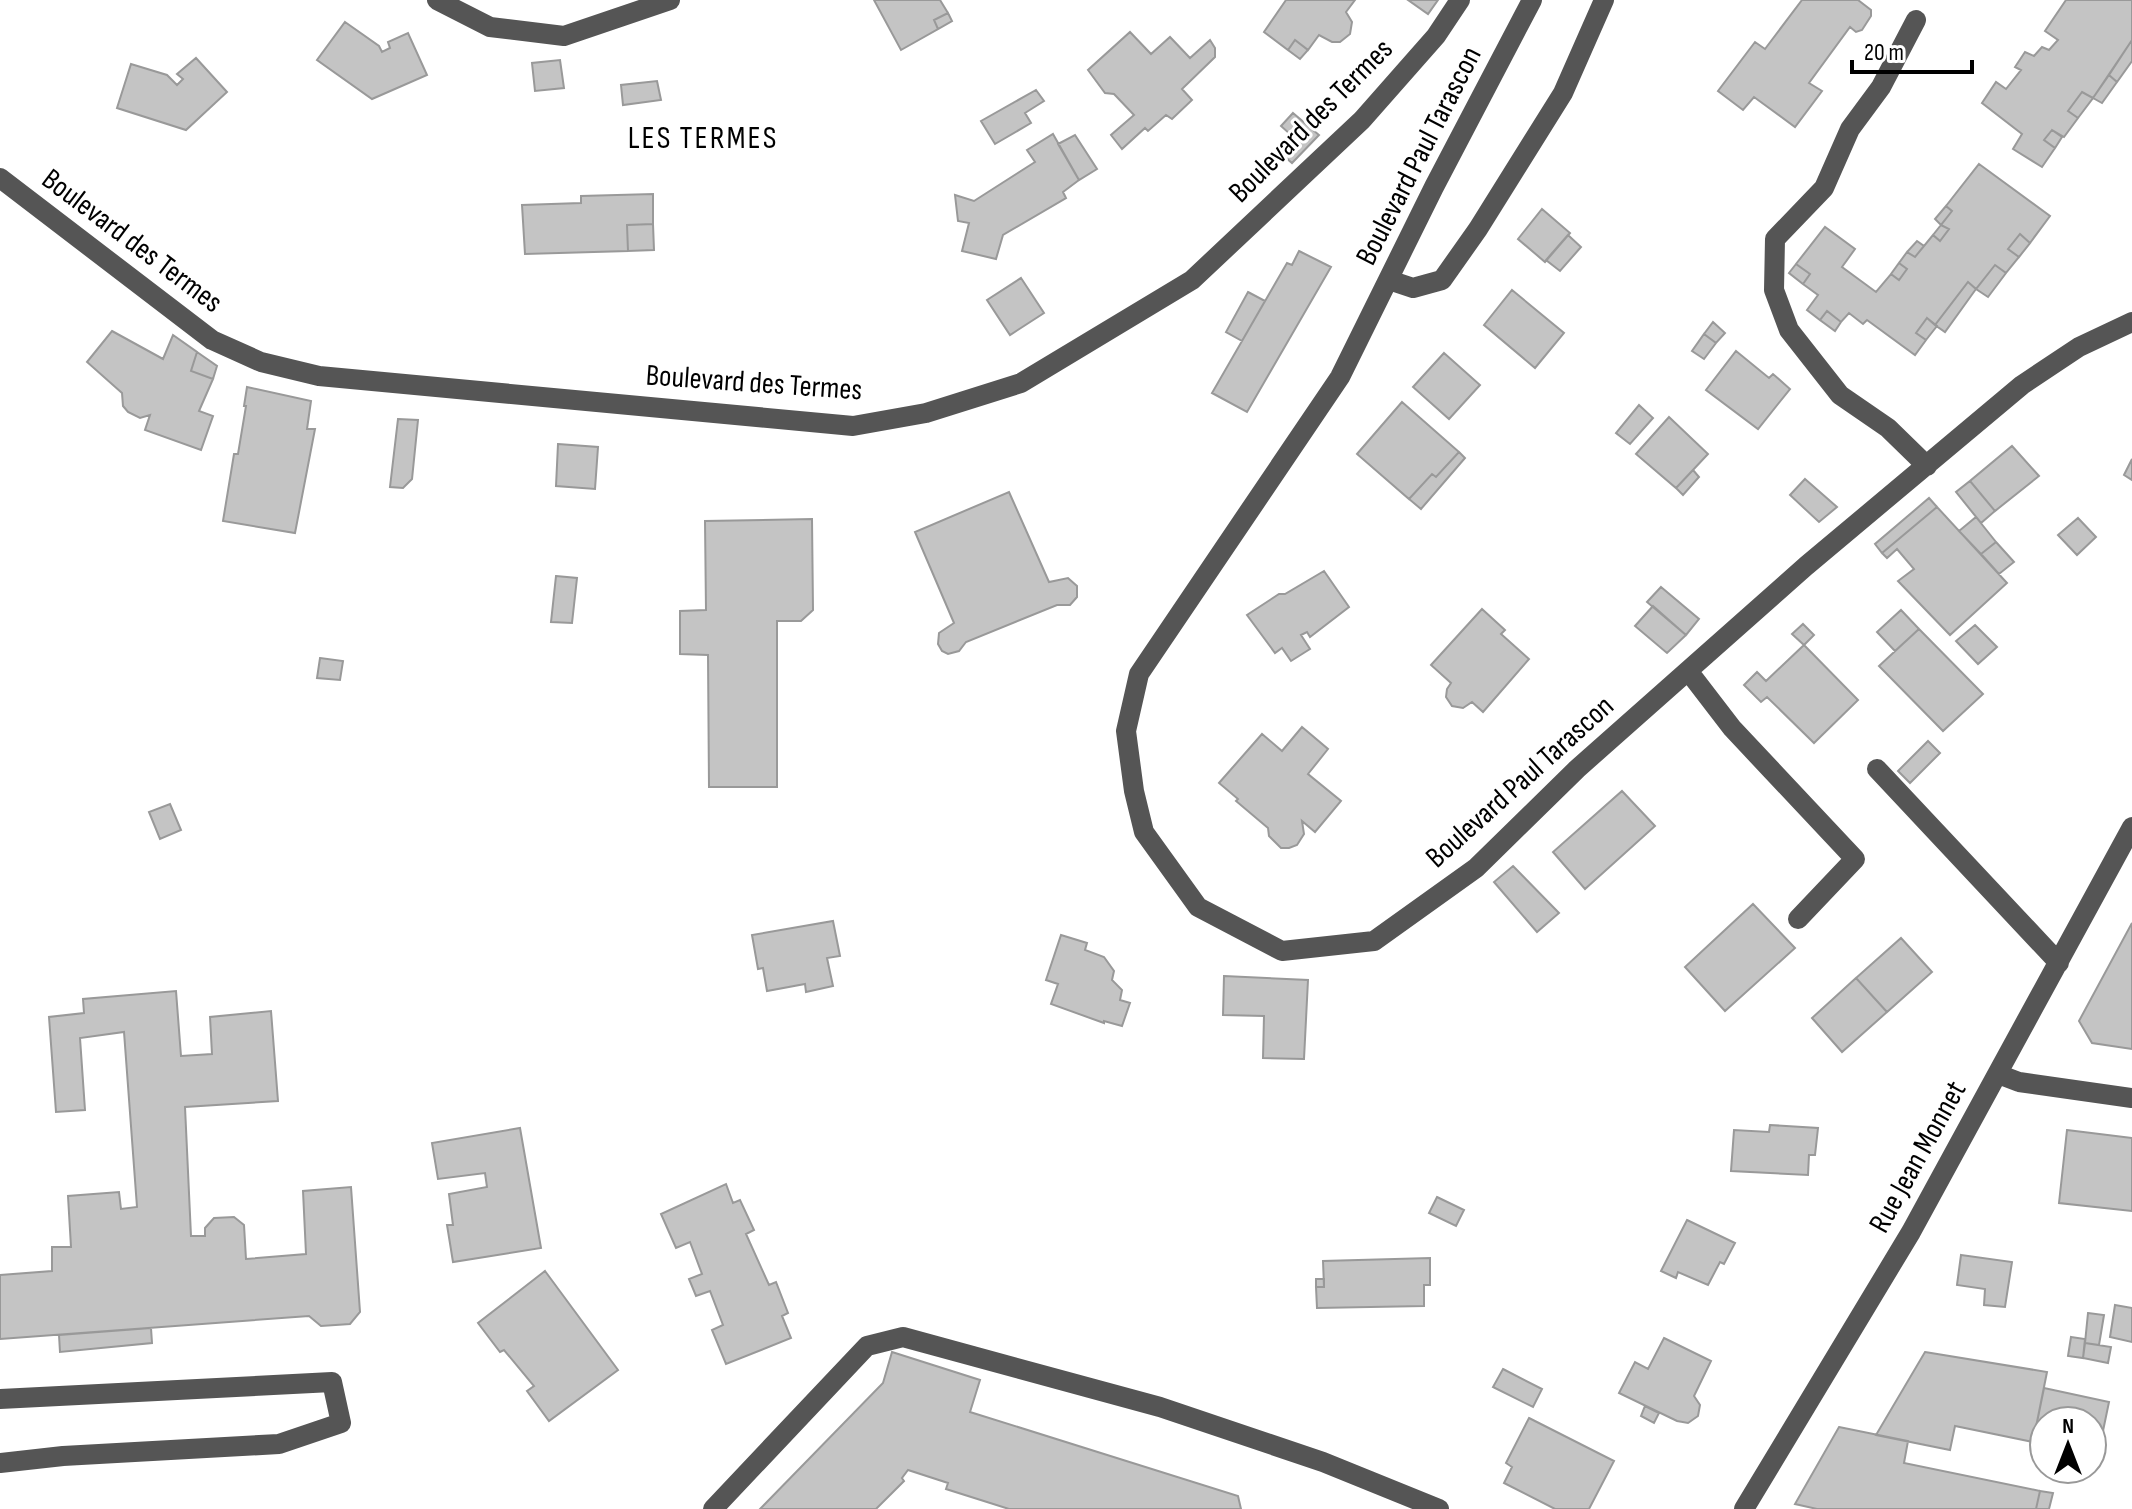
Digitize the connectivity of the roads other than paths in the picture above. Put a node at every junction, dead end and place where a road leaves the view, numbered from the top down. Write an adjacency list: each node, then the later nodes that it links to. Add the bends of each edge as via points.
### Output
1 (437, 0): 2 (street, via 490,27 564,36)
2 (670, 0)
3 (1460, 0): 7 (street, Boulevard des Termes, via 1436,36 1362,120 1192,280 1021,383 926,413 853,426 319,376 261,362 212,340)
4 (1532, 0): 8 (street, Boulevard Paul Tarascon)
5 (1604, 0): 8 (street, via 1563,93 1442,280 1413,288)
6 (1916, 20): 10 (street, via 1881,87 1850,129 1824,188 1775,239 1774,290 1789,330 1840,395 1888,428)
7 (0, 178)
8 (1389, 280): 11 (street, Boulevard Paul Tarascon, via 1340,377 1139,674 1126,731 1144,832 1198,907 1282,951 1374,941 1476,868 1577,769)
9 (2132, 322): 10 (street, Boulevard Paul Tarascon, via 2079,347 2022,385)
10 (1927, 466): 11 (street, Boulevard Paul Tarascon)
11 (1689, 672): 14 (street, via 1732,728 1855,859)
12 (1877, 769): 15 (street)
13 (2132, 827): 15 (street, Rue Jean Monnet)
14 (1798, 919)
15 (2059, 963): 16 (street, Rue Jean Monnet)
16 (1998, 1074): 17 (street, via 2019,1082); 22 (street, Rue Jean Monnet, via 1911,1232)
17 (2132, 1098)
18 (0, 1399): 19 (street, via 332,1382 341,1423 279,1444)
19 (0, 1463)
20 (713, 1509): 21 (street, via 867,1346 903,1337 1160,1407 1323,1462)
21 (1439, 1509)
22 (1744, 1509)

